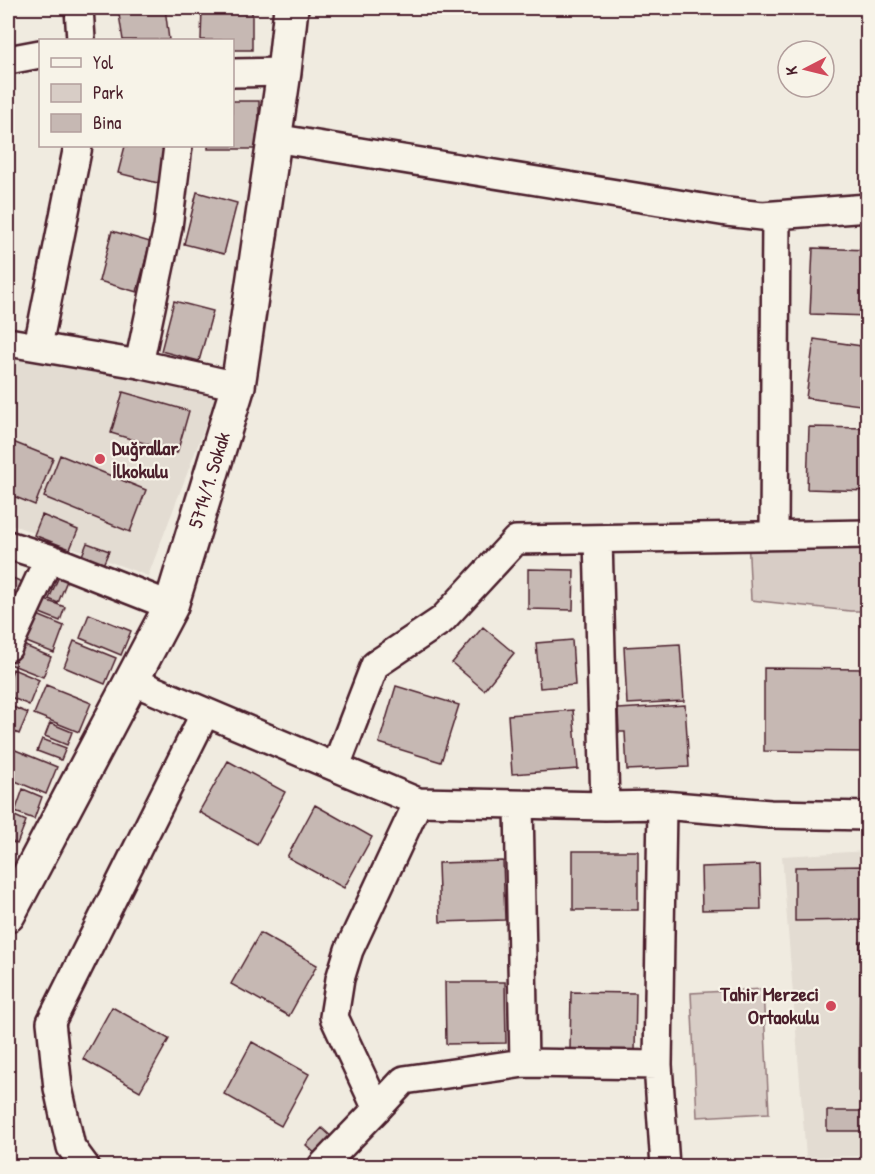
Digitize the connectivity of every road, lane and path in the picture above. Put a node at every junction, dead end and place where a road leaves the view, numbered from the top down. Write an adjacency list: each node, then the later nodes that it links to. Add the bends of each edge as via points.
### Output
1 (79, 8): 3 (street)
2 (291, 8): 6 (main road, 5714/1. Sokak)
3 (81, 39)
4 (39, 54): 5 (street)
5 (8, 60)
6 (284, 72): 7 (street); 8 (main road, 5714/1. Sokak)
7 (234, 73)
8 (274, 138): 12 (street, via 727,212); 16 (main road, 5714/1. Sokak)
9 (78, 147): 14 (street)
10 (178, 147): 15 (street, via 168,227)
11 (867, 208): 12 (street)
12 (776, 215): 18 (street)
13 (8, 342): 14 (street)
14 (38, 346): 15 (street)
15 (139, 364): 16 (street)
16 (238, 386): 22 (main road, 5714/1. Sokak)
17 (867, 534): 18 (street)
18 (774, 535): 19 (street)
19 (598, 539): 26 (street, via 516,540 442,620 375,665); 30 (street)
20 (8, 545): 21 (street)
21 (49, 558): 22 (street); 23 (street)
22 (171, 606): 24 (main road, 5714/1. Sokak)
23 (8, 647)
24 (132, 681): 25 (street); 32 (main road, 5714/1. Sokak)
25 (205, 713): 26 (street); 36 (street, via 51,1022 58,1088 71,1147)
26 (336, 766): 27 (street)
27 (418, 802): 28 (street); 35 (street, via 349,950 334,1017)
28 (519, 805): 30 (street); 33 (street)
29 (662, 805): 30 (street); 31 (street, via 770,814); 34 (street)
30 (605, 806)
31 (867, 816)
32 (8, 915)
33 (524, 1063): 34 (street); 35 (street, via 404,1080)
34 (658, 1065): 38 (street)
35 (377, 1109): 37 (street)
36 (85, 1167)
37 (322, 1167)
38 (664, 1167)

